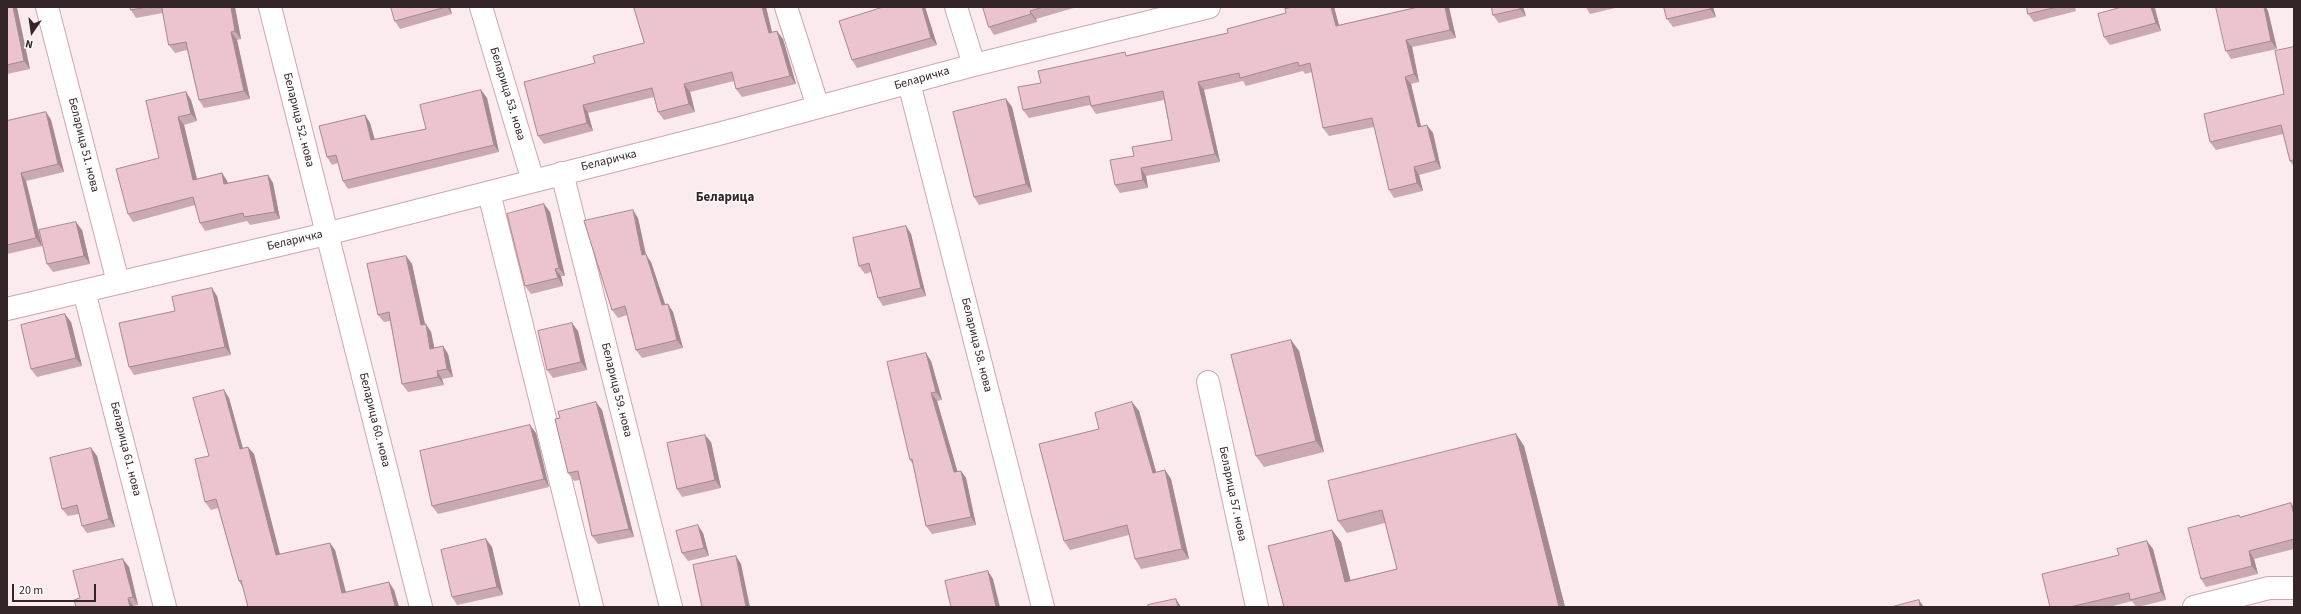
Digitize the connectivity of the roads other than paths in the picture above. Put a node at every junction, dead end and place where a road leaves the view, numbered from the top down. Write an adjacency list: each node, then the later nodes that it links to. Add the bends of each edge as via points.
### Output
1 (47, 7): 14 (street, Беларица 51. нова)
2 (270, 7): 13 (street, Беларица 52. нова)
3 (481, 7): 11 (street, Беларица 53. нова)
4 (786, 7): 9 (street)
5 (956, 7): 7 (street)
6 (1209, 7): 7 (street, Беларичка)
7 (974, 64): 8 (street, Беларичка)
8 (909, 83): 9 (street, Беларичка); 23 (street, Беларица 58. нова)
9 (818, 107): 10 (street, Беларичка)
10 (562, 173): 11 (street, Беларичка); 22 (street, Беларица 59. нова)
11 (533, 181): 12 (street, Беларичка)
12 (489, 193): 13 (street, Беларичка); 21 (street)
13 (326, 234): 14 (street, Беларичка); 20 (street, Беларица 60. нова)
14 (118, 282): 15 (street, Беларичка)
15 (84, 291): 16 (street, Беларичка); 19 (street, Беларица 61. нова)
16 (7, 309)
17 (1208, 382): 24 (street, Беларица 57. нова)
18 (2294, 588): 25 (street, via 2269,588)
19 (165, 607)
20 (421, 607)
21 (592, 607)
22 (671, 607)
23 (1043, 607)
24 (1257, 607)
25 (2194, 607)

